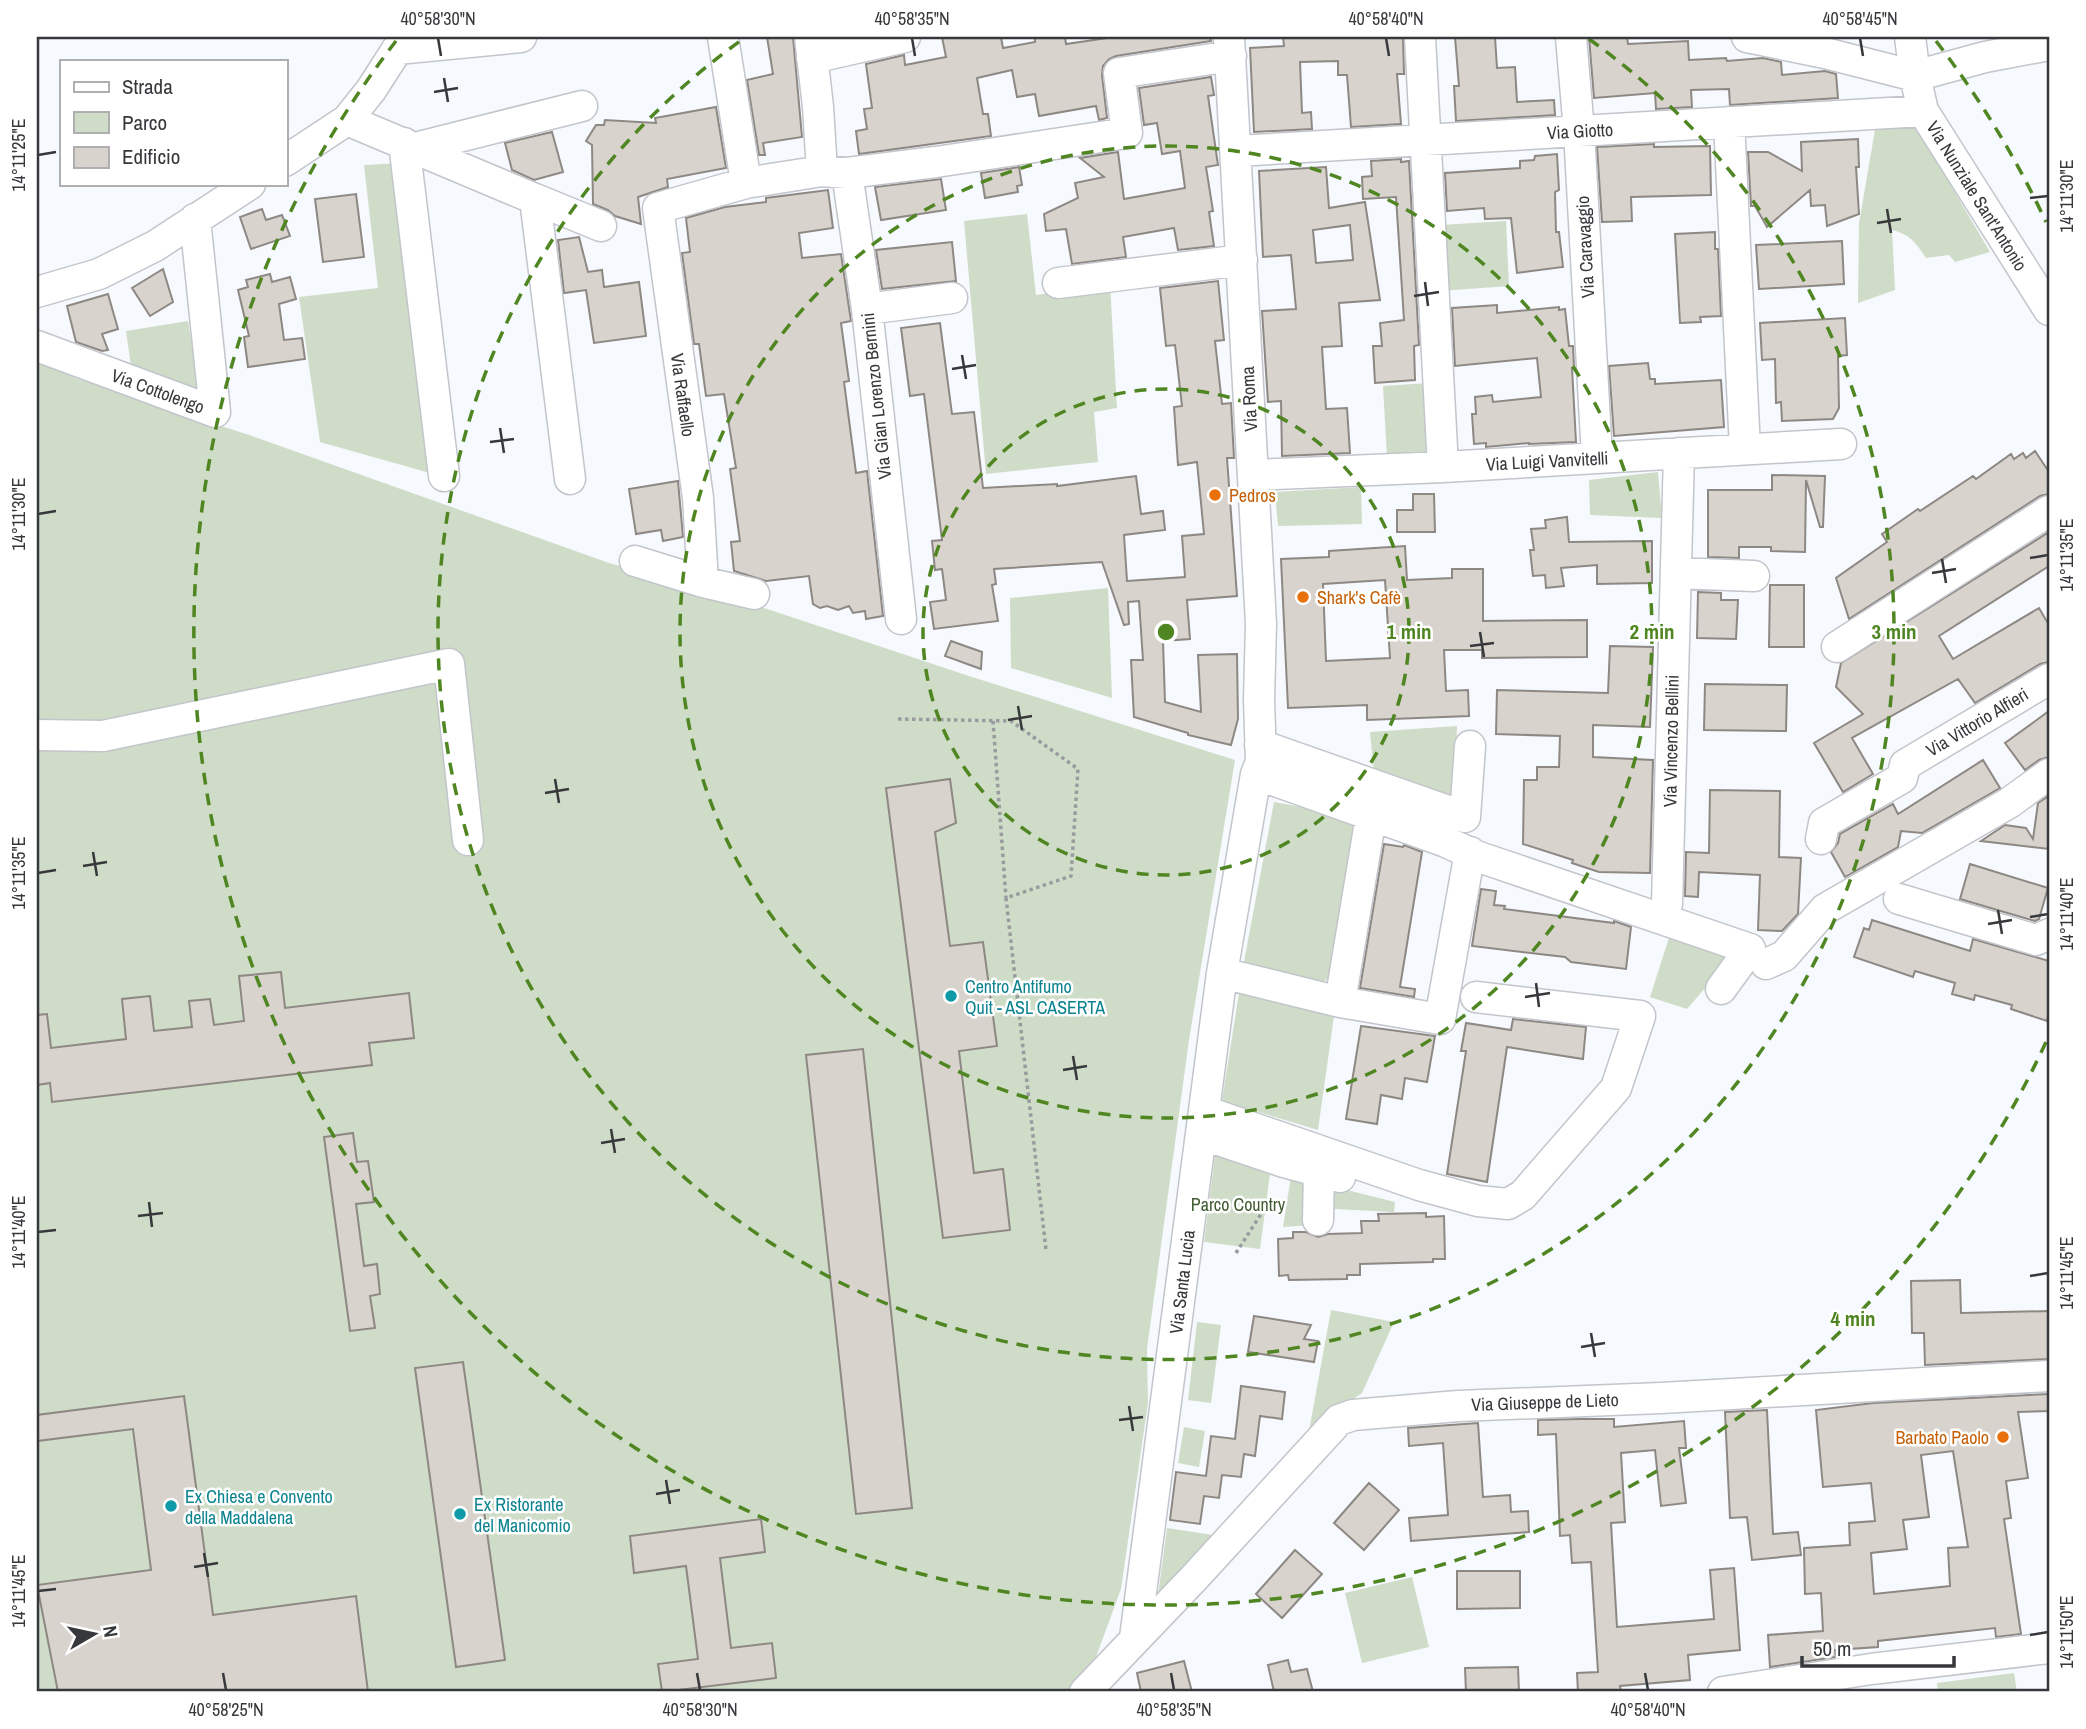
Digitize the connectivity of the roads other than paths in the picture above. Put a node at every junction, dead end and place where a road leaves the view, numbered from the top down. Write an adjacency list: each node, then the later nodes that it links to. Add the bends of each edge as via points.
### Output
1 (521, 37): 8 (street)
2 (723, 37): 23 (street)
3 (905, 37): 11 (street)
4 (1420, 37): 18 (street)
5 (1571, 37): 17 (street, Via Caravaggio)
6 (1747, 37): 12 (street)
7 (1910, 37): 12 (street, Via Nunziale Sant'Antonio)
8 (401, 43): 15 (street)
9 (2049, 45): 12 (street)
10 (1230, 46): 20 (street, Via Roma); 22 (street, via 1119,73 1127,133 936,162)
11 (811, 47): 22 (street, Via Gian Lorenzo Bernini, via 818,107)
12 (1915, 76): 14 (street, Via Nunziale Sant'Antonio)
13 (582, 106): 19 (street)
14 (1923, 111): 16 (street, Via Giotto); 33 (street, Via Nunziale Sant'Antonio)
15 (347, 120): 19 (street); 21 (street)
16 (1729, 122): 17 (street, Via Giotto); 36 (street)
17 (1579, 131): 18 (street, Via Giotto); 38 (street, Via Caravaggio)
18 (1427, 140): 20 (street, Via Giotto); 39 (street)
19 (410, 145): 25 (street); 41 (street)
20 (1236, 151): 28 (street, Via Roma)
21 (287, 160)
22 (834, 172): 23 (street); 32 (street, Via Gian Lorenzo Bernini)
23 (746, 183): 47 (street, Via Raffaello, via 658,208 698,498)
24 (247, 186): 26 (street)
25 (535, 199): 27 (street); 42 (street)
26 (195, 219): 30 (street, via 155,246 99,274); 34 (street, Via Cottolengo, via 215,412)
27 (601, 226)
28 (1242, 260): 29 (street); 40 (street, Via Roma)
29 (1058, 283)
30 (37, 292)
31 (952, 299): 32 (street)
32 (867, 309): 49 (street, Via Gian Lorenzo Bernini)
33 (2049, 310)
34 (37, 346)
35 (1840, 443): 36 (street, Via Luigi Vanvitelli)
36 (1745, 449): 37 (street, Via Luigi Vanvitelli)
37 (1679, 453): 38 (street, Via Luigi Vanvitelli); 45 (street, Via Vincenzo Bellini)
38 (1597, 458): 39 (street, Via Luigi Vanvitelli)
39 (1443, 467): 40 (street, Via Luigi Vanvitelli)
40 (1253, 475): 54 (street, Via Roma, via 1261,624)
41 (444, 476)
42 (570, 479)
43 (2049, 511): 50 (street)
44 (635, 561): 47 (street)
45 (1675, 573): 46 (street); 61 (street, Via Vincenzo Bellini)
46 (1754, 576)
47 (704, 582): 48 (street)
48 (754, 594)
49 (901, 619)
50 (1837, 647)
51 (2049, 679): 57 (street, Via Vittorio Alfieri, via 1905,765 1902,778 1824,823)
52 (37, 734): 58 (street, via 103,736 449,664)
53 (1469, 746): 54 (street, via 1465,817)
54 (1259, 761): 56 (street); 64 (street, Via Santa Lucia)
55 (2049, 774): 63 (street, via 2009,803 1825,909 1784,957)
56 (1371, 816): 59 (street); 67 (street)
57 (1821, 839)
58 (468, 840)
59 (1470, 852): 65 (street, via 1750,949); 67 (street, via 1440,1019)
60 (1899, 899): 62 (street, via 2036,940)
61 (1667, 904)
62 (2049, 934)
63 (1766, 964)
64 (1222, 973): 67 (street); 68 (street, Via Santa Lucia)
65 (1721, 989)
66 (1476, 997): 68 (street, via 1640,1016 1616,1088 1523,1195 1508,1204 1478,1201)
67 (1340, 1002)
68 (1207, 1124): 69 (street); 73 (street, Via Santa Lucia)
69 (1319, 1171): 70 (street); 71 (street)
70 (1392, 1192)
71 (1318, 1220)
72 (2049, 1376): 73 (street, Via Giuseppe de Lieto, via 1353,1415 1339,1420)
73 (1135, 1638): 76 (street, Via Giuseppe de Lieto)
74 (2049, 1648): 75 (street, via 1871,1668)
75 (1808, 1686): 77 (street)
76 (1085, 1692)
77 (1723, 1692)

